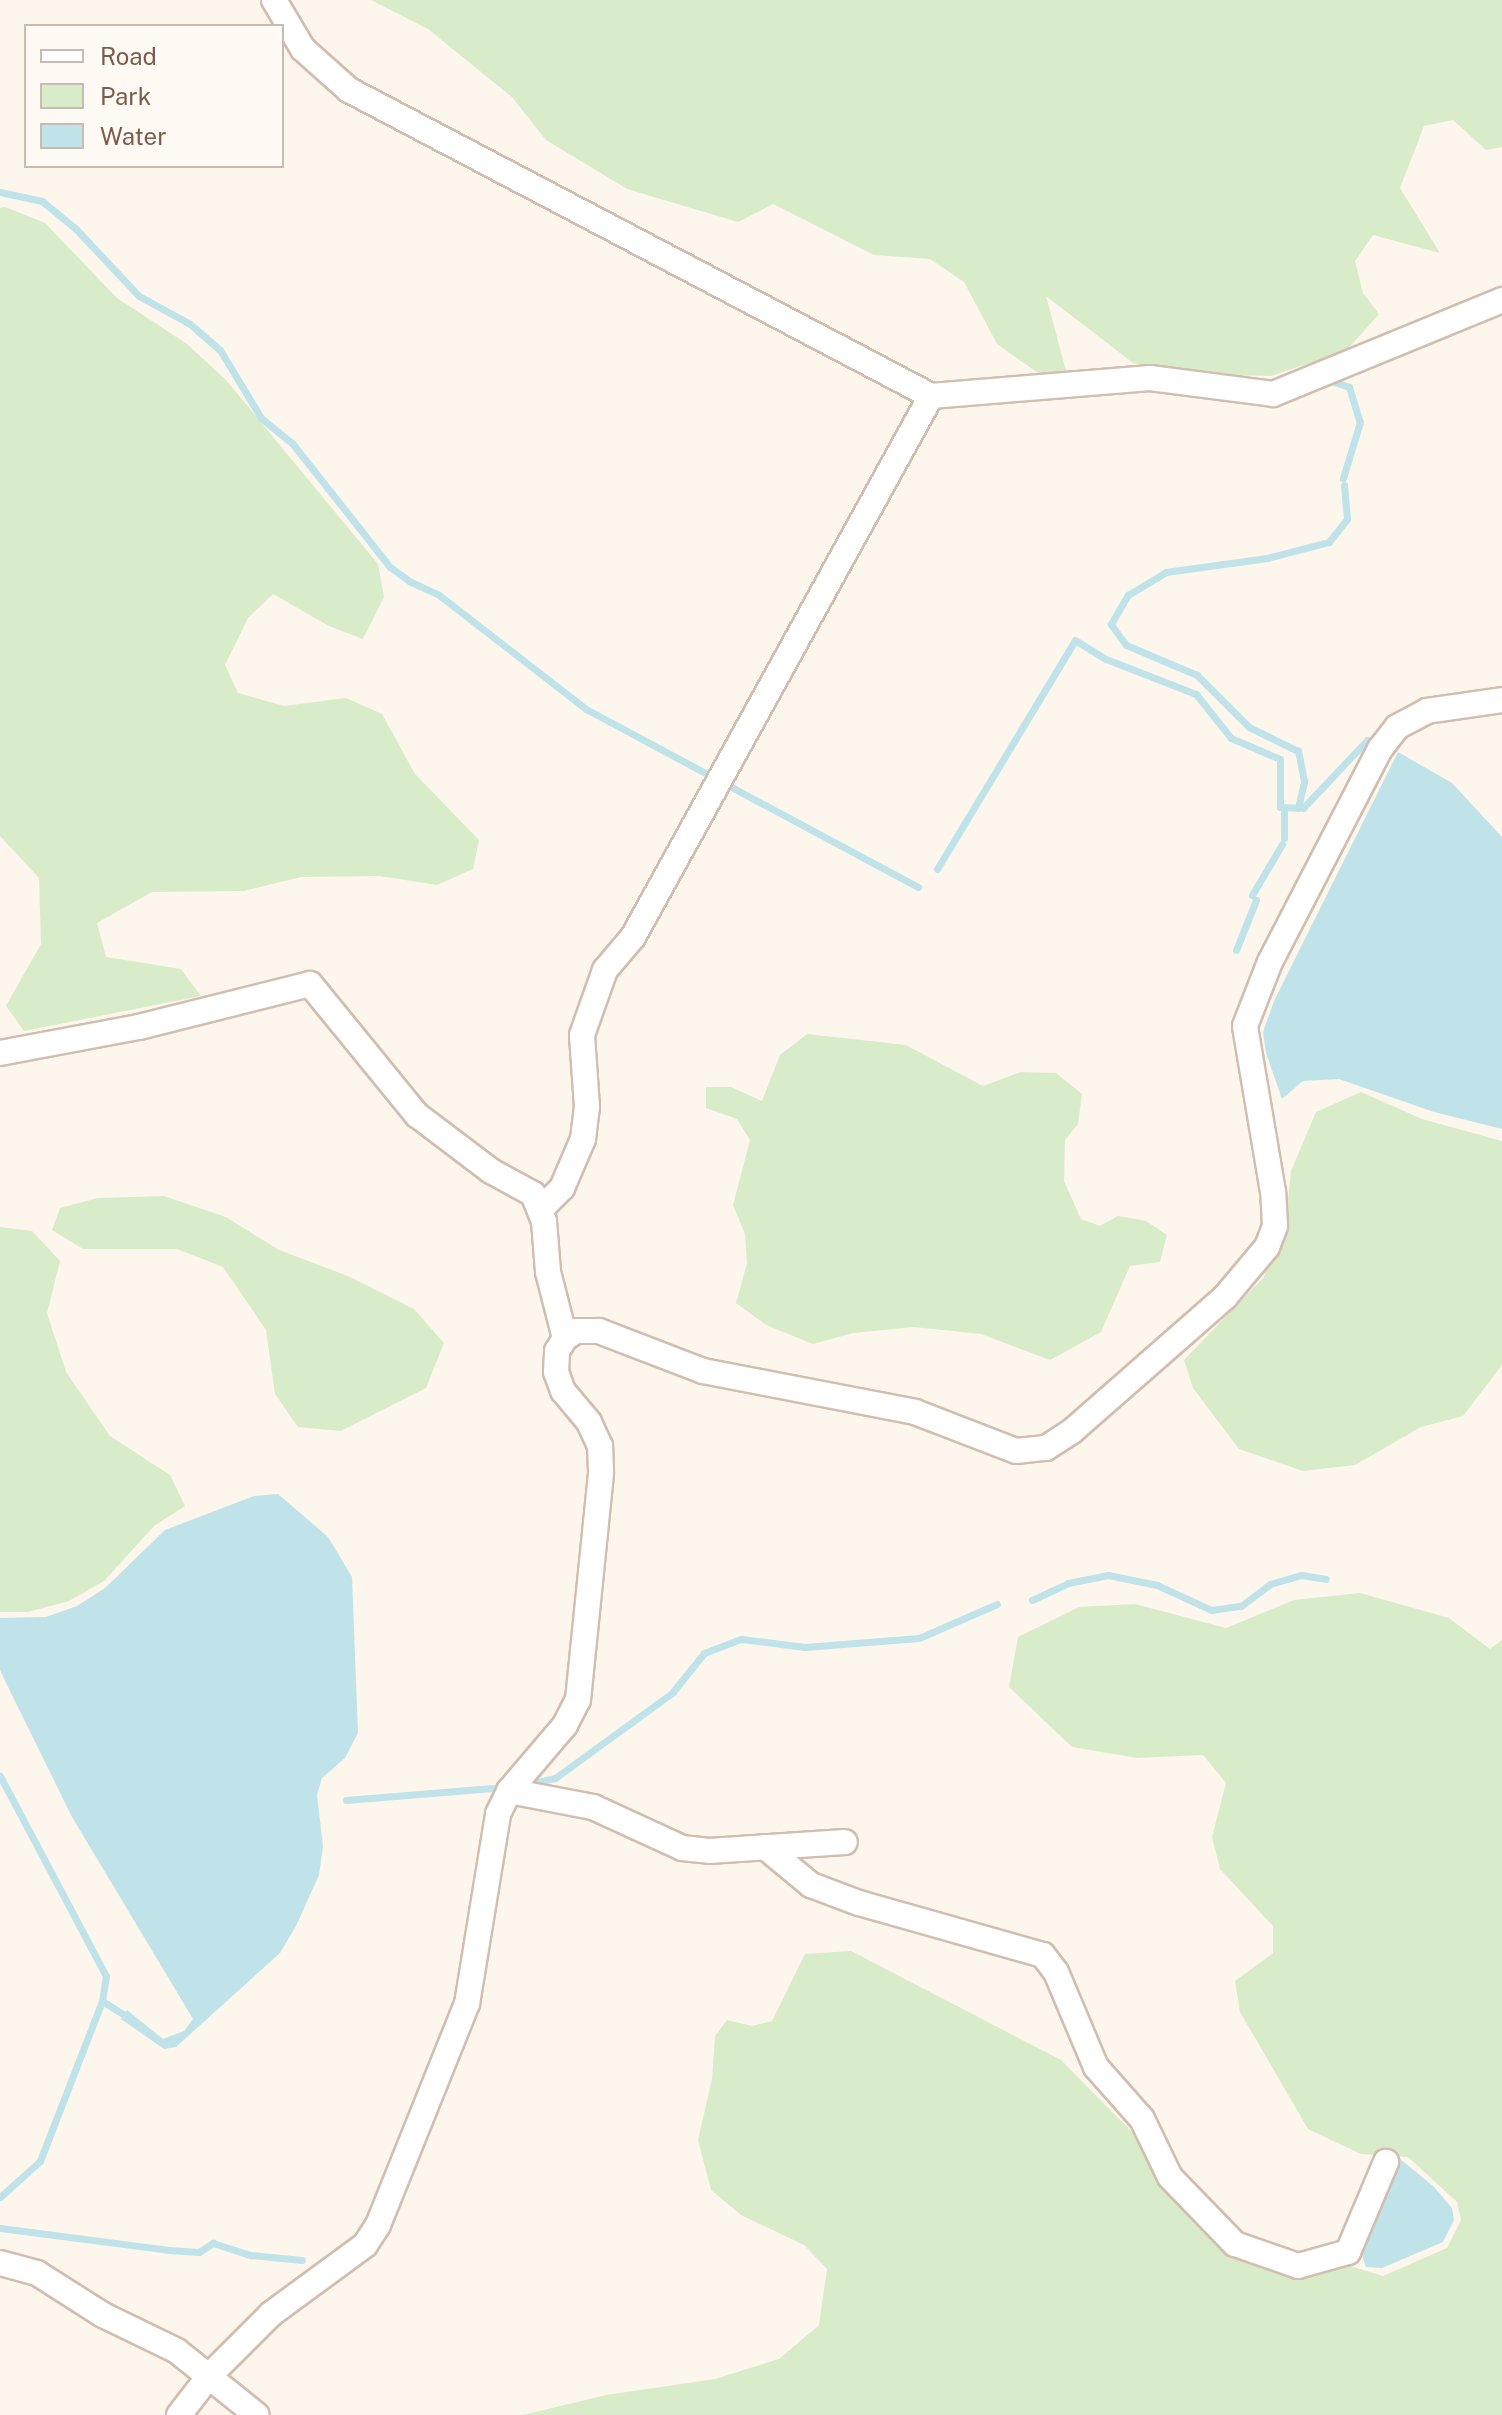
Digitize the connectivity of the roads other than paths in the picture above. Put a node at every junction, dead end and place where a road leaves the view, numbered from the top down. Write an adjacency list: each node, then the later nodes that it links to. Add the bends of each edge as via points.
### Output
1 (274, 0): 3 (street, via 303,49 349,90)
2 (1502, 300): 3 (street, via 1273,394 1150,378)
3 (931, 396): 6 (street, via 633,937 605,970 582,1035 587,1107 583,1139 562,1188)
4 (1502, 700): 7 (street, via 1427,711 1397,727 1380,749 1270,962 1245,1026 1273,1192 1275,1226 1267,1247 1225,1297 1072,1431 1046,1448 1016,1451 915,1412 703,1371 599,1331 576,1331)
5 (0, 1053): 6 (street, via 139,1027 310,984 417,1115 533,1194)
6 (541, 1209): 7 (street, via 548,1272)
7 (565, 1338): 8 (street, via 557,1351 556,1372 600,1446 584,1675 565,1725)
8 (509, 1791): 10 (street, via 593,1807 682,1848); 15 (street, via 491,1852 467,2004 378,2225 365,2245 271,2314)
9 (845, 1842): 10 (street)
10 (765, 1847): 11 (street, via 811,1885)
11 (1043, 1955): 12 (street, via 1053,1953); 13 (street, via 1056,1972 1096,2067 1142,2119 1170,2177 1235,2244 1298,2266 1348,2252)
12 (1073, 1964)
13 (1386, 2162)
14 (0, 2263): 15 (street, via 37,2273)
15 (210, 2375): 16 (street); 17 (street)
16 (179, 2415)
17 (257, 2415)

